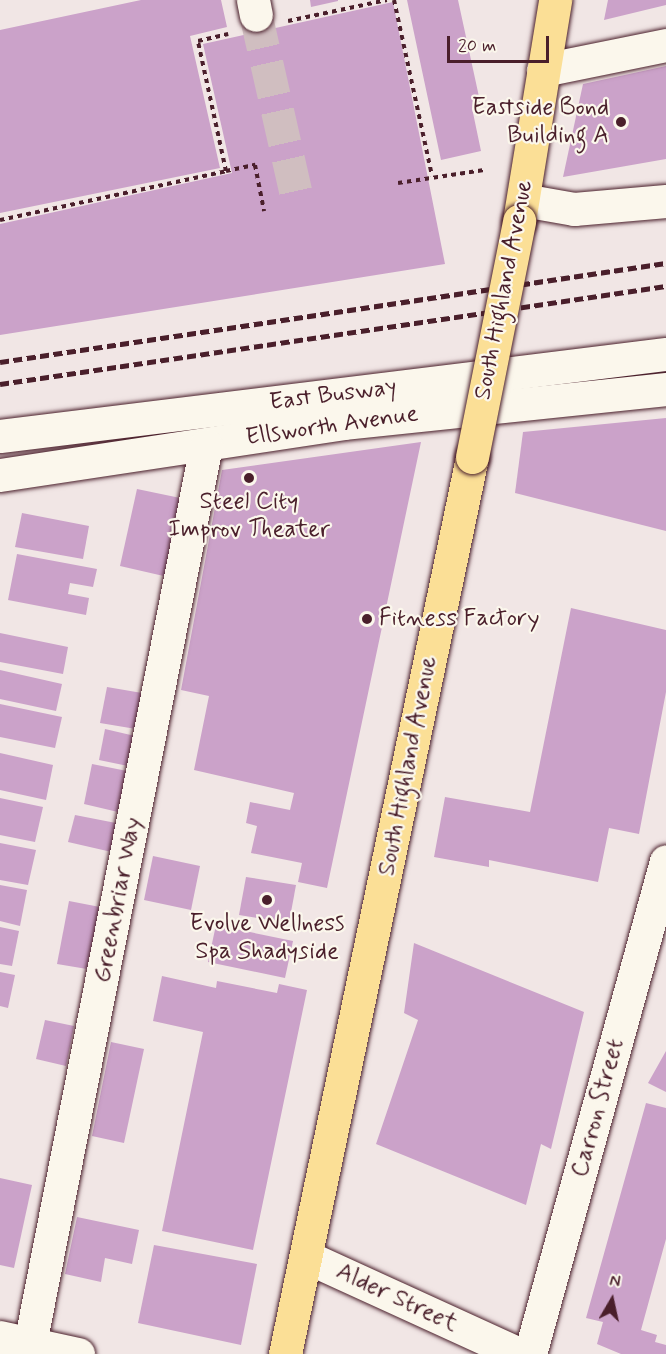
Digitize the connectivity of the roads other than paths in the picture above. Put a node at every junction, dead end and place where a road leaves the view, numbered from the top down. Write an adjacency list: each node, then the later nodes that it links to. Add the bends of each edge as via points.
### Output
1 (555, 0): 3 (main road, South Highland Avenue)
2 (666, 45): 3 (street)
3 (543, 70): 5 (main road, South Highland Avenue)
4 (666, 201): 5 (street)
5 (521, 210): 12 (main road, South Highland Avenue, bridge)
6 (666, 354): 8 (street, East Busway)
7 (666, 389): 9 (street, Ellsworth Avenue, via 390,418)
8 (0, 436)
9 (206, 445): 10 (street, Ellsworth Avenue); 14 (street, Greenbriar Way)
10 (0, 475)
11 (666, 861): 18 (street, Carron Street)
12 (308, 1257): 16 (main road, South Highland Avenue); 17 (street, Alder Street)
13 (0, 1337): 14 (street)
14 (30, 1349): 15 (street)
15 (78, 1354)
16 (285, 1354)
17 (519, 1354)
18 (530, 1354)

